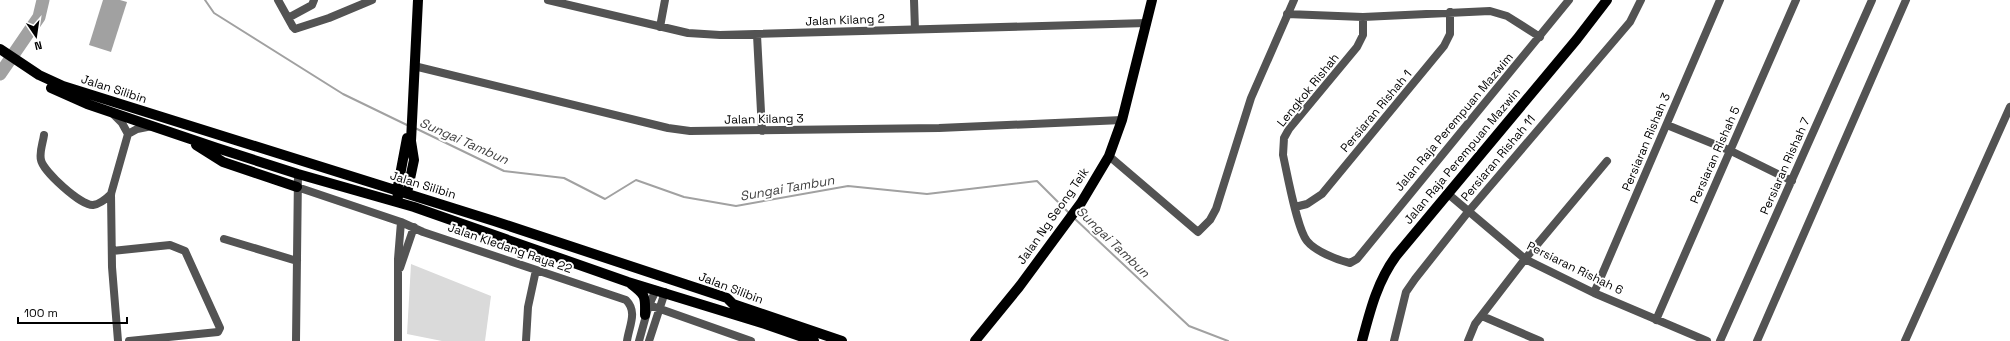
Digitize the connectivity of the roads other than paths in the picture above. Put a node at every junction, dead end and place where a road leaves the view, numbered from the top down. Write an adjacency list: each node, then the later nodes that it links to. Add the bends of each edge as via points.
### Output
1 (278, 0): 20 (street)
2 (314, 0): 20 (street, via 312,5)
3 (371, 0): 20 (street, via 299,28 293,27)
4 (418, 0): 28 (main road)
5 (548, 0): 22 (street, Jalan Kilang 2)
6 (665, 0): 22 (street)
7 (914, 0): 23 (street)
8 (1152, 0): 21 (main road, Jalan Ng Seong Teik)
9 (1294, 0): 18 (street)
10 (1569, 0): 25 (street, Jalan Raja Perempuan Mazwim)
11 (1607, 0): 48 (main road, Jalan Raja Perempuan Mazwin, via 1578,39)
12 (1641, 0): 52 (street, Persiaran Rishah 11, via 1630,22)
13 (1720, 0): 34 (street, Persiaran Rishah 3)
14 (1796, 0): 40 (street, Persiaran Rishah 5)
15 (1872, 0): 45 (street, Persiaran Rishah 7)
16 (1906, 0): 91 (street)
17 (1450, 12): 19 (street); 25 (street, via 1499,12); 51 (street, Persiaran Rishah 1, via 1450,34 1444,46 1322,194 1306,204)
18 (1287, 14): 19 (street); 42 (street, via 1250,98 1216,209 1210,220 1198,232)
19 (1363, 17): 51 (street, Lengkok Rishah, via 1363,35 1357,47 1284,138 1283,156)
20 (288, 18)
21 (1147, 23): 23 (street, Jalan Kilang 2); 33 (main road, Jalan Ng Seong Teik)
22 (660, 27): 24 (street, Jalan Kilang 2, via 688,33)
23 (915, 30): 24 (street, Jalan Kilang 2)
24 (757, 35): 36 (street)
25 (1540, 37): 58 (street, Jalan Raja Perempuan Mazwim)
26 (0, 49): 29 (main road, Jalan Silibin)
27 (0, 56): 29 (main road, Jalan Silibin)
28 (414, 68): 36 (street, Jalan Kilang 3, via 668,128 711,132); 47 (main road, via 409,141 414,160)
29 (39, 79): 31 (main road, Jalan Silibin, via 87,104); 32 (main road, Jalan Silibin)
30 (2010, 107): 73 (street)
31 (109, 111): 35 (main road, Jalan Silibin); 37 (street, via 122,123)
32 (141, 111): 35 (main road, via 143,117); 41 (main road, Jalan Silibin)
33 (1122, 120): 36 (street, Jalan Kilang 3, via 939,128); 42 (main road, Jalan Ng Seong Teik)
34 (1667, 125): 40 (street); 65 (street, Persiaran Rishah 3)
35 (155, 126): 37 (street, via 137,129); 39 (main road, Jalan Silibin)
36 (762, 131)
37 (128, 134): 49 (street)
38 (44, 135): 49 (street, via 41,161 48,172 87,204 93,205 105,200)
39 (184, 136): 44 (main road, Jalan Silibin); 46 (main road, via 223,162)
40 (1731, 151): 45 (street); 71 (street, Persiaran Rishah 5)
41 (274, 153): 44 (main road, via 281,160 295,166); 47 (main road, Jalan Silibin)
42 (1109, 156): 84 (main road, Jalan Ng Seong Teik, via 1081,203 1019,287)
43 (1607, 161): 59 (street)
44 (298, 174): 46 (street); 50 (main road, Jalan Silibin)
45 (1792, 181): 90 (street, Persiaran Rishah 7)
46 (297, 187): 53 (street, Jalan Kledang Raya 22); 60 (street)
47 (402, 192): 50 (main road); 56 (main road, Jalan Silibin)
48 (1447, 193): 52 (street, Persiaran Rishah 6); 85 (main road, Jalan Raja Perempuan Mazwin, via 1386,271 1372,304)
49 (110, 194): 57 (street)
50 (398, 202): 63 (main road, Jalan Silibin)
51 (1295, 207): 58 (street, Lengkok Rishah, via 1303,236 1308,242 1343,262 1350,263)
52 (1468, 212): 59 (street, Persiaran Rishah 6); 86 (street, Persiaran Rishah 11, via 1406,292)
53 (401, 222): 54 (street, Jalan Kledang Raya 22); 61 (street)
54 (414, 227): 61 (street); 62 (street, Jalan Kledang Raya 22)
55 (224, 239): 60 (street)
56 (573, 247): 64 (main road); 66 (main road, Jalan Silibin, via 727,298)
57 (112, 251): 74 (street); 75 (street, via 170,245 185,251 220,328 218,332)
58 (1357, 259)
59 (1525, 259): 65 (street, Persiaran Rishah 6); 70 (street)
60 (297, 260): 76 (street)
61 (399, 269): 77 (street)
62 (536, 270): 72 (street, via 528,307); 78 (street, Jalan Kledang Raya 22, via 626,300 633,312)
63 (628, 282): 64 (main road, Jalan Silibin); 69 (main road, via 643,295 646,302)
64 (662, 289): 66 (main road); 67 (street); 68 (street); 82 (main road, Jalan Silibin)
65 (1594, 293): 71 (street, Persiaran Rishah 6)
66 (733, 304): 83 (main road, Jalan Silibin)
67 (649, 305): 68 (street); 69 (street)
68 (660, 309): 80 (street); 81 (street)
69 (645, 316): 79 (street)
70 (1482, 316): 87 (street, via 1475,324); 88 (street)
71 (1656, 320): 89 (street, Persiaran Rishah 6)
72 (528, 339)
73 (1906, 340)
74 (118, 341)
75 (129, 341)
76 (296, 341)
77 (398, 341)
78 (627, 341)
79 (639, 341)
80 (649, 341)
81 (751, 341)
82 (814, 341)
83 (842, 341)
84 (974, 341)
85 (1362, 341)
86 (1394, 341)
87 (1468, 341)
88 (1540, 341)
89 (1707, 341)
90 (1720, 341)
91 (1757, 341)

